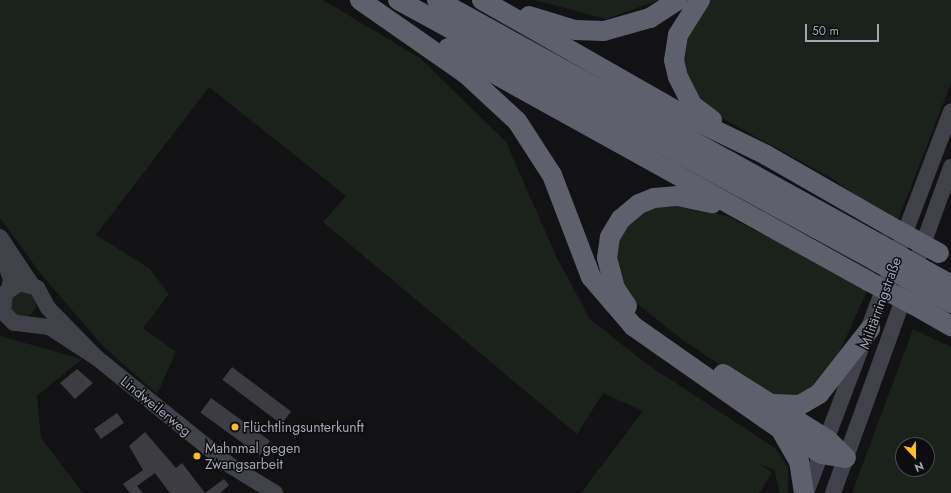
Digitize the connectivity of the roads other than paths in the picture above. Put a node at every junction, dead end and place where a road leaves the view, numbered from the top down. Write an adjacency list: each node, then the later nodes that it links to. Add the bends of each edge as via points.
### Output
1 (361, 0): 12 (highway); 29 (highway, via 466,74 517,121 552,174 591,277 623,316)
2 (398, 0): 15 (highway)
3 (437, 0): 9 (highway)
4 (482, 0): 10 (highway, via 680,113)
5 (491, 0): 6 (highway, via 566,28 594,31 632,26)
6 (678, 0)
7 (700, 0): 10 (highway, via 678,35 674,60 678,77 698,111)
8 (951, 112): 26 (main road, Militärringstraße)
9 (651, 117): 10 (highway); 15 (highway)
10 (766, 155): 16 (highway, bridge)
11 (951, 167): 31 (main road, Militärringstraße)
12 (743, 213): 19 (highway, bridge, via 868,281); 28 (highway, via 678,196 650,200 633,208 616,225 610,237 607,258 615,288 637,316)
13 (0, 238): 17 (main road, Lindweilerweg)
14 (0, 249): 20 (main road, Lindweilerweg, via 11,280)
15 (877, 253): 19 (highway, bridge)
16 (945, 256)
17 (32, 285): 20 (main road, via 20,283); 21 (main road, Lindweilerweg)
18 (951, 285): 19 (highway)
19 (921, 288): 22 (highway); 25 (highway)
20 (5, 292): 23 (main road, Lindweilerweg, via 2,305)
21 (43, 298): 24 (main road, via 41,315); 27 (main road, Lindweilerweg, via 48,308)
22 (951, 303)
23 (4, 316): 24 (main road, Lindweilerweg, via 14,323)
24 (29, 324): 27 (main road, Lindweilerweg, via 49,327)
25 (951, 326)
26 (870, 329): 28 (highway, via 819,394 800,404); 30 (main road, Militärringstraße)
27 (98, 358): 32 (main road, Lindweilerweg, via 231,466)
28 (772, 404): 30 (highway)
29 (780, 429): 30 (highway); 33 (highway, via 799,461)
30 (825, 447): 31 (highway); 33 (main road, Militärringstraße)
31 (846, 458): 34 (main road, Militärringstraße)
32 (275, 493)
33 (805, 493)
34 (833, 493)

